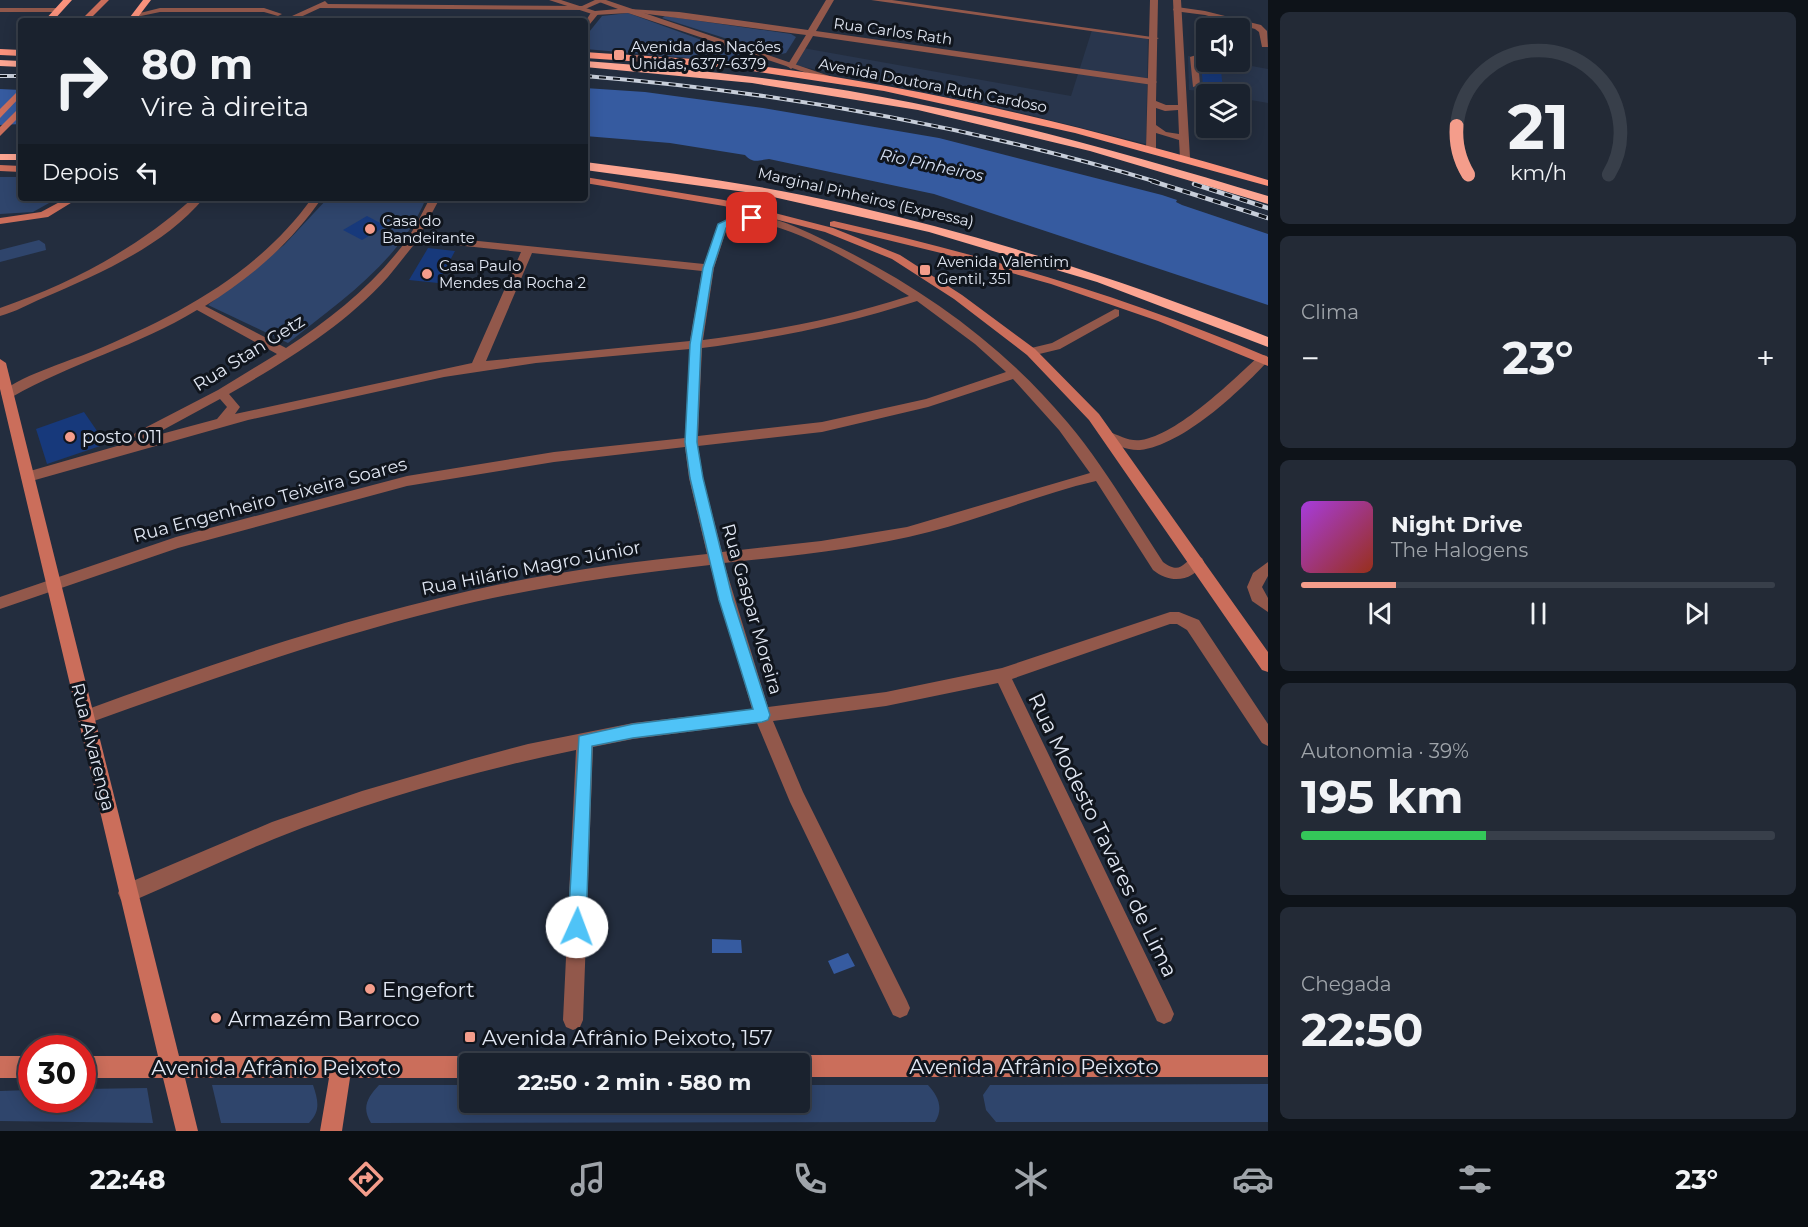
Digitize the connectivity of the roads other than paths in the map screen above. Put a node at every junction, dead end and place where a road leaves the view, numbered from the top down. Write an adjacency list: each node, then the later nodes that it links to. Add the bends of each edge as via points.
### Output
1 (68, 0): 17 (highway)
2 (105, 0): 24 (main road)
3 (115, 0): 25 (main road)
4 (147, 0): 26 (highway)
5 (307, 0): 21 (street)
6 (331, 0): 13 (street)
7 (600, 0): 15 (street); 18 (street)
8 (830, 0): 32 (street)
9 (875, 0): 33 (street)
10 (1153, 0): 33 (street)
11 (555, 1): 14 (street); 15 (street)
12 (1177, 4): 22 (street); 53 (street)
13 (318, 6): 14 (street); 28 (street)
14 (540, 8): 15 (street)
15 (583, 8): 19 (street)
16 (0, 10): 17 (street)
17 (58, 10): 23 (highway)
18 (629, 11): 19 (street); 20 (street, Rua Carlos Rath); 30 (street)
19 (595, 13): 31 (street)
20 (668, 13): 30 (street); 32 (street, Rua Carlos Rath)
21 (278, 14): 26 (street, via 264,10 160,10); 27 (street)
22 (1214, 15): 29 (street); 36 (street, via 1262,29)
23 (51, 18)
24 (87, 18)
25 (99, 18)
26 (133, 18)
27 (270, 18)
28 (292, 18)
29 (1215, 18)
30 (656, 20): 45 (street)
31 (588, 24)
32 (811, 33): 45 (street); 47 (street, Rua Carlos Rath)
33 (1155, 38): 47 (street)
34 (0, 46): 35 (highway)
35 (18, 46)
36 (1265, 47)
37 (0, 52): 38 (highway)
38 (18, 52)
39 (588, 55): 41 (highway, Avenida Doutora Ruth Cardoso)
40 (1196, 57): 48 (street)
41 (642, 59): 46 (highway, Avenida Doutora Ruth Cardoso, via 751,68); 50 (highway, via 803,81)
42 (0, 63): 43 (highway)
43 (18, 64)
44 (588, 64): 50 (highway, via 738,79)
45 (791, 66): 46 (street)
46 (840, 81): 58 (highway, Avenida Doutora Ruth Cardoso, via 1023,117)
47 (1153, 82): 51 (street)
48 (1196, 85)
49 (18, 94): 54 (main road)
50 (916, 106): 68 (highway, via 1086,145)
51 (1153, 107): 53 (street); 55 (street)
52 (18, 112): 56 (main road)
53 (1182, 112): 57 (street)
54 (0, 115)
55 (1152, 126): 57 (street, via 1163,134); 58 (street)
56 (0, 133)
57 (1185, 138): 60 (street)
58 (1151, 149): 60 (highway, Avenida Doutora Ruth Cardoso)
59 (0, 157): 61 (highway)
60 (1185, 158): 67 (highway, Avenida Doutora Ruth Cardoso)
61 (18, 165)
62 (18, 166): 64 (main road)
63 (588, 166): 83 (highway, Marginal Pinheiros (Expressa), via 736,185 934,227 1084,272)
64 (0, 168)
65 (588, 178): 75 (main road, via 684,191)
66 (588, 179): 77 (main road, via 785,218 829,230)
67 (1268, 183)
68 (1268, 200)
69 (68, 201): 73 (main road, via 44,215)
70 (196, 201): 81 (street, via 132,252)
71 (315, 201): 80 (street, via 269,253)
72 (433, 201): 74 (street, Rua Stan Getz)
73 (0, 222)
74 (413, 237): 76 (street); 87 (street, Rua Stan Getz, via 366,291)
75 (917, 242): 77 (main road, via 895,249); 88 (main road, via 1107,299)
76 (528, 249): 78 (street); 90 (street)
77 (896, 257): 86 (main road)
78 (708, 268): 79 (street, Rua Gaspar Moreira, via 722,226 735,219 752,218 822,243); 84 (street, Rua Gaspar Moreira)
79 (917, 297): 84 (street, via 853,319 796,332); 92 (street, via 962,328)
80 (197, 306): 87 (street); 93 (street, via 128,341 30,380)
81 (0, 312)
82 (1115, 313): 85 (street)
83 (1268, 342)
84 (696, 344): 90 (street); 99 (street, Rua Gaspar Moreira)
85 (1056, 346): 86 (street); 91 (street)
86 (1031, 352): 91 (main road)
87 (287, 354): 94 (street, Rua Stan Getz)
88 (1265, 360): 98 (street, via 1209,408 1167,434 1142,445)
89 (0, 363): 93 (main road, Rua Alvarenga)
90 (477, 367): 96 (street)
91 (1047, 368): 98 (main road)
92 (1014, 374): 99 (street, Rua Engenheiro Teixeira Soares, via 878,415); 101 (street, via 1063,426)
93 (7, 394): 102 (main road, Rua Alvarenga)
94 (222, 394): 95 (street); 100 (street, Rua Stan Getz)
95 (234, 406): 96 (street, via 250,410); 97 (street)
96 (280, 407): 97 (street)
97 (220, 423): 100 (street)
98 (1109, 437): 104 (main road)
99 (691, 442): 103 (street, Rua Gaspar Moreira); 106 (street, Rua Engenheiro Teixeira Soares, via 554,457 407,481 187,540)
100 (105, 453): 102 (street)
101 (1098, 476): 103 (street, Rua Hilário Magro Júnior, via 969,517 909,531 810,550); 104 (street, via 1158,566 1177,574 1191,570)
102 (28, 477): 106 (main road, Rua Alvarenga)
103 (716, 560): 111 (street, Rua Gaspar Moreira); 112 (street, Rua Hilário Magro Júnior, via 561,579 440,604 266,652)
104 (1197, 562): 109 (main road)
105 (1268, 567): 107 (street, via 1255,580 1253,588)
106 (53, 583): 108 (street, Rua Engenheiro Teixeira Soares); 112 (main road, Rua Alvarenga)
107 (1262, 601)
108 (0, 603)
109 (1268, 665)
110 (1002, 675): 111 (street, via 886,699); 113 (street, via 1179,618 1193,624); 117 (street, Rua Modesto Tavares de Lima)
111 (762, 715): 114 (street); 116 (street, Rua Gaspar Moreira, via 796,796)
112 (86, 717): 115 (main road, Rua Alvarenga)
113 (1268, 738)
114 (585, 741): 115 (street, via 494,761 362,799 272,831); 118 (street)
115 (128, 893): 125 (main road, Rua Alvarenga)
116 (900, 1008)
117 (1164, 1014)
118 (573, 1020)
119 (459, 1066): 126 (main road, Avenida Afrânio Peixoto)
120 (810, 1066): 121 (main road, Avenida Afrânio Peixoto)
121 (1268, 1066)
122 (0, 1067): 123 (main road)
123 (18, 1067)
124 (96, 1067): 125 (main road, Avenida Afrânio Peixoto)
125 (170, 1067): 126 (main road, Avenida Afrânio Peixoto); 127 (main road, Rua Alvarenga)
126 (341, 1067): 128 (main road)
127 (187, 1131)
128 (331, 1131)

